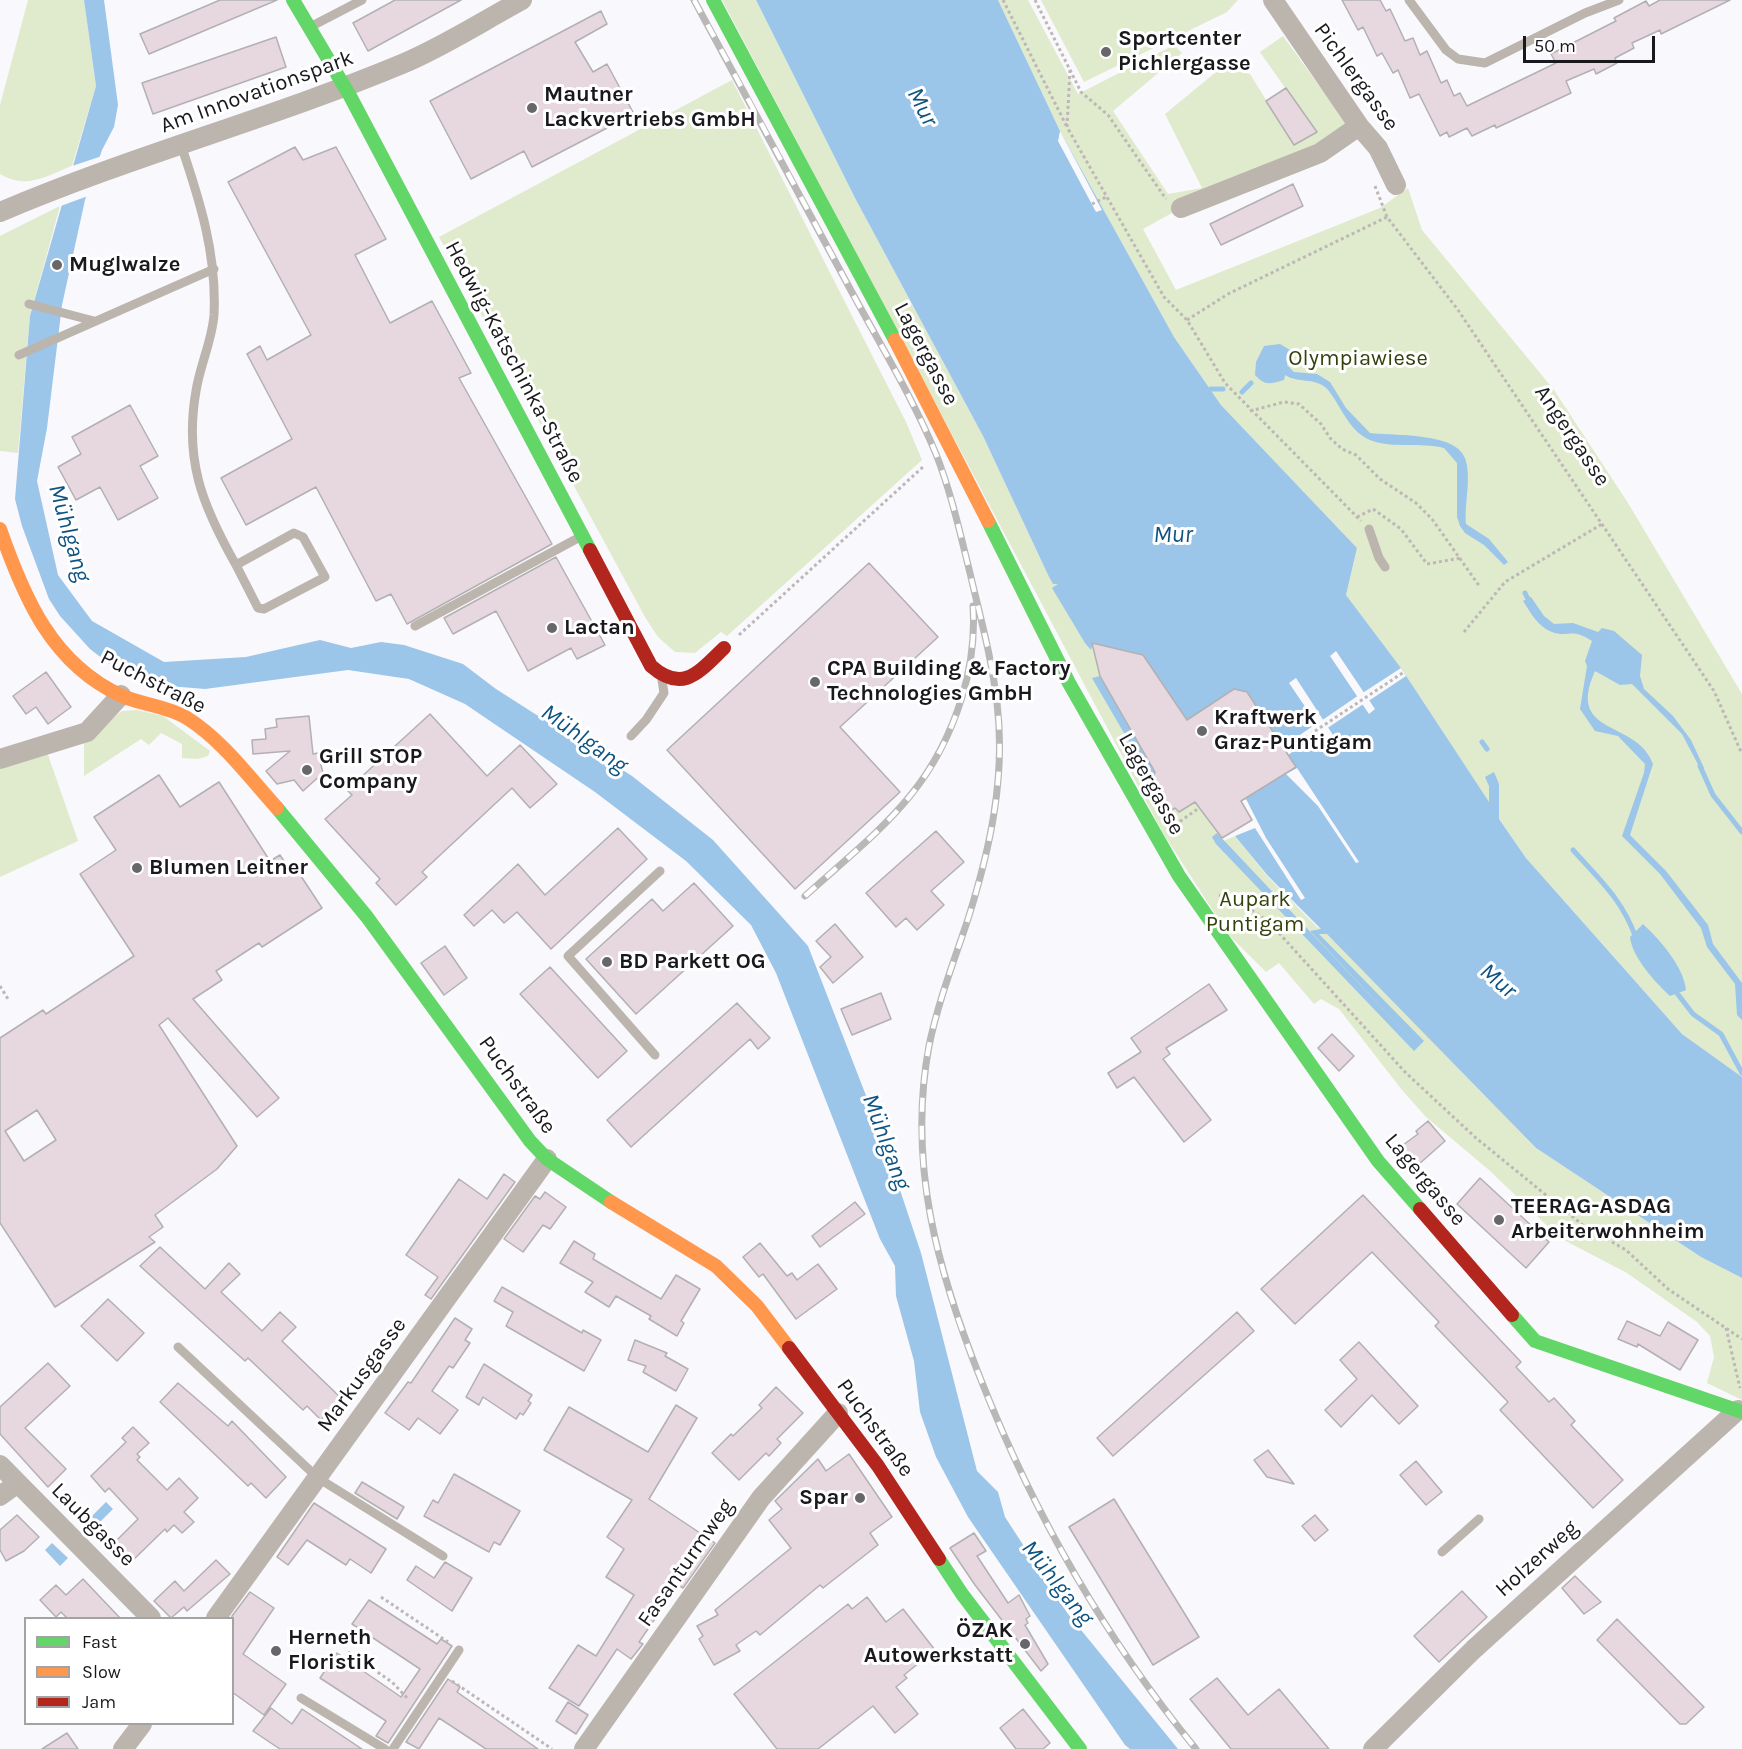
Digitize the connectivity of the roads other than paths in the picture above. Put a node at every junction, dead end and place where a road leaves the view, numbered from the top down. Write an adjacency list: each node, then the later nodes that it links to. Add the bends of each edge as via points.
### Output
1 (293, 0): 8 (street, Hedwig-Katschinka-Straße)
2 (362, 0): 8 (lane)
3 (522, 0): 9 (street, Am Innovationspark, via 404,64)
4 (712, 0): 34 (street, Lagergasse, via 916,378 1069,683 1157,840 1378,1161 1535,1341)
5 (1272, 0): 10 (street, Pichlergasse)
6 (1408, 0): 7 (lane, via 1446,50 1458,59 1485,63)
7 (1619, 0)
8 (308, 28): 9 (street, Hedwig-Katschinka-Straße)
9 (342, 88): 11 (street, Am Innovationspark); 21 (street, Hedwig-Katschinka-Straße, via 350,96)
10 (1359, 126): 12 (street, Pichlergasse, via 1378,148); 13 (street, via 1320,153)
11 (181, 145): 14 (street, Am Innovationspark, via 64,184); 15 (lane, via 201,201)
12 (1396, 185)
13 (1181, 208)
14 (0, 212)
15 (214, 268): 17 (lane); 22 (lane, via 214,316 196,389 192,430 196,477 217,531)
16 (29, 304): 17 (lane)
17 (94, 321): 18 (lane)
18 (19, 355)
19 (0, 529): 27 (street, Puchstraße, via 21,590 51,642 93,680)
20 (1369, 529): 23 (lane)
21 (582, 536): 24 (lane); 26 (street, Hedwig-Katschinka-Straße, via 651,666)
22 (236, 565): 22 (lane, via 258,608 264,609 325,577 303,537 294,533)
23 (1385, 567)
24 (416, 626)
25 (724, 648): 26 (street, via 693,676 678,682)
26 (662, 678): 28 (lane, via 664,693)
27 (122, 695): 29 (street, via 87,732); 32 (street, Puchstraße, via 184,716 202,729 261,790 368,915 530,1141)
28 (631, 736)
29 (0, 759)
30 (660, 871): 31 (lane, via 568,956)
31 (654, 1055)
32 (547, 1159): 35 (street, Puchstraße, via 716,1266 757,1306); 37 (street, Markusgasse)
33 (178, 1347): 37 (lane)
34 (1735, 1409): 53 (street, Holzerweg, via 1474,1649)
35 (838, 1413): 51 (street, Fasanturmweg, via 761,1498); 52 (street, Puchstraße, via 889,1482 962,1594)
36 (0, 1465): 38 (street, Laubgasse)
37 (318, 1478): 42 (lane); 44 (street, Markusgasse)
38 (18, 1484): 39 (street); 43 (street, Laubgasse)
39 (0, 1496)
40 (1479, 1520): 41 (lane)
41 (1442, 1552)
42 (443, 1556)
43 (150, 1617)
44 (217, 1617)
45 (459, 1650): 50 (lane)
46 (301, 1698): 49 (lane)
47 (141, 1725): 48 (street)
48 (123, 1749)
49 (385, 1749)
50 (393, 1749)
51 (584, 1749)
52 (1080, 1749)
53 (1373, 1749)

